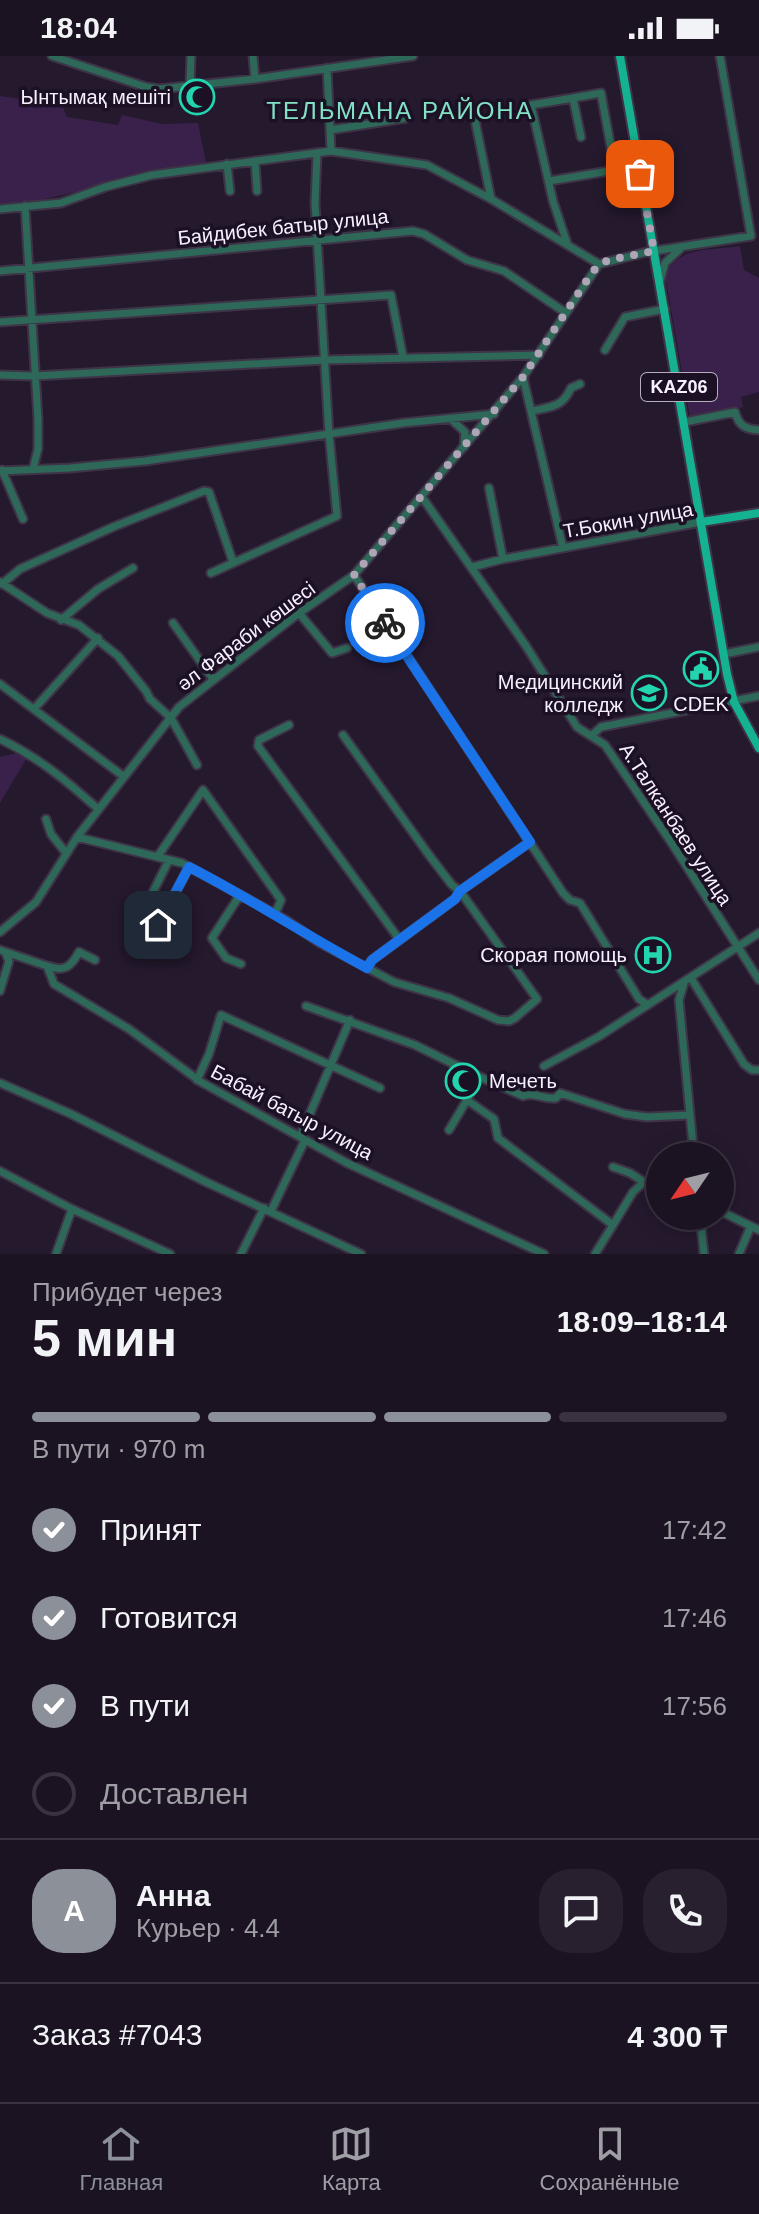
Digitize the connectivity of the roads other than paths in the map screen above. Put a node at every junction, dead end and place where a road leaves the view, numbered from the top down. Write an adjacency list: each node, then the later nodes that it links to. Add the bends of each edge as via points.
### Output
1 (52, 56): 9 (street, via 146,87)
2 (191, 56): 9 (street)
3 (253, 56): 8 (street)
4 (413, 56): 7 (street)
5 (620, 56): 28 (main road, KАZ06)
6 (720, 56): 27 (street, via 751,236)
7 (327, 68): 8 (street); 13 (street)
8 (255, 79): 9 (street)
9 (190, 85)
10 (573, 98): 14 (street); 19 (street, via 531,105); 19 (street, via 601,93 615,170)
11 (473, 110): 22 (street)
12 (406, 118): 13 (street)
13 (330, 130): 15 (street)
14 (581, 137)
15 (331, 151): 16 (street); 22 (street, via 427,165)
16 (317, 153): 17 (street); 25 (street)
17 (255, 161): 18 (street); 21 (street)
18 (227, 164): 20 (street); 23 (street, via 152,175 61,203)
19 (549, 181): 26 (street)
20 (230, 191)
21 (257, 191)
22 (491, 199): 26 (street)
23 (25, 206): 24 (street); 30 (street)
24 (0, 209)
25 (319, 240): 30 (street, Байдибек батыр улица); 33 (street); 35 (street, Байдибек батыр улица, via 413,231 467,260 504,271)
26 (568, 245): 29 (street)
27 (682, 248): 28 (street); 32 (street, via 665,263)
28 (654, 251): 29 (street); 32 (main road, KАZ06)
29 (599, 264): 35 (street, әл Фараби көшесі)
30 (29, 268): 31 (street, Байдибек батыр улица); 36 (street)
31 (0, 271)
32 (659, 283): 34 (main road, KАZ06)
33 (321, 300): 36 (street); 40 (street, via 391,295); 41 (street)
34 (665, 309): 38 (street, via 625,317); 49 (main road, KАZ06)
35 (566, 313): 39 (street, әл Фараби көшесі)
36 (30, 320): 37 (street); 43 (street)
37 (0, 322)
38 (605, 350)
39 (539, 355): 40 (street); 44 (street, әл Фараби көшесі)
40 (403, 357): 41 (street)
41 (325, 360): 43 (street); 51 (street)
42 (0, 375): 43 (street)
43 (34, 376): 53 (street, via 38,449)
44 (523, 377): 46 (street); 47 (street, әл Фараби көшесі)
45 (580, 384): 46 (street, via 558,406)
46 (532, 411): 60 (street)
47 (494, 414): 48 (street); 52 (street, әл Фараби көшесі)
48 (451, 420): 51 (street); 52 (street, via 465,432)
49 (685, 422): 50 (street, via 735,412 745,429); 59 (main road, KАZ06)
50 (759, 430)
51 (329, 434): 53 (street, via 145,461); 62 (street, via 337,516)
52 (463, 450): 56 (street, әл Фараби көшесі)
53 (33, 469): 54 (street)
54 (1, 471): 58 (street)
55 (489, 488): 61 (street)
56 (422, 497): 63 (street, А.Талканбаев улица); 66 (street, әл Фараби көшесі)
57 (759, 513): 59 (main road, Т.Бокин улица)
58 (23, 519)
59 (701, 522): 60 (street, Т.Бокин улица); 74 (main road, KАZ06)
60 (563, 548): 61 (street, Т.Бокин улица)
61 (503, 559): 63 (street, Т.Бокин улица)
62 (233, 562): 65 (street); 67 (street, via 209,492 204,491 20,569)
63 (472, 567): 83 (street, А.Талканбаев улица, via 577,727)
64 (133, 568): 69 (street)
65 (211, 573)
66 (354, 575): 68 (street, әл Фараби көшесі); 93 (street)
67 (1, 583): 69 (street)
68 (299, 613): 73 (street, via 332,653); 75 (street, әл Фараби көшесі)
69 (61, 620): 71 (street)
70 (173, 623): 75 (street)
71 (98, 638): 79 (street); 80 (street)
72 (759, 647): 74 (street)
73 (347, 648)
74 (724, 654): 78 (main road, KАZ06)
75 (213, 679): 80 (street, әл Фараби көшесі)
76 (0, 684): 79 (street)
77 (759, 696): 78 (street)
78 (734, 702): 83 (street, via 601,727); 87 (main road, KАZ06)
79 (34, 709): 89 (street)
80 (171, 718): 88 (street); 89 (street, әл Фараби көшесі)
81 (289, 725): 105 (street, via 264,736 258,746)
82 (343, 735): 98 (street)
83 (591, 736): 106 (street, А.Талканбаев улица, via 605,745)
84 (0, 739): 85 (street)
85 (13, 745): 86 (street); 90 (street, via 59,774)
86 (0, 747)
87 (759, 748)
88 (197, 765)
89 (123, 776): 90 (street, әл Фараби көшесі)
90 (98, 809): 92 (street, әл Фараби көшесі)
91 (46, 819): 94 (street)
92 (77, 837): 94 (street, әл Фараби көшесі); 95 (street)
93 (530, 842): 98 (street); 115 (street, via 563,893 580,903 639,999)
94 (66, 853): 103 (street, әл Фараби көшесі, via 36,902)
95 (158, 856): 96 (street); 101 (street, via 203,790 281,900)
96 (169, 860): 97 (street); 99 (street)
97 (189, 867): 100 (street); 102 (street)
98 (460, 891): 105 (street); 111 (street, via 537,999 515,1018 498,1020)
99 (153, 892)
100 (240, 895): 101 (street); 109 (street, via 212,938 226,958)
101 (275, 914): 111 (street)
102 (158, 925)
103 (0, 932)
104 (759, 933): 106 (street)
105 (399, 939): 111 (street)
106 (738, 947): 112 (street, А.Талканбаев улица); 113 (street)
107 (3, 952): 110 (street); 114 (street, via 9,961)
108 (95, 960): 110 (street, via 79,952 68,967)
109 (241, 964)
110 (47, 966): 122 (street, Бабай батыр улица, via 54,984 129,1029)
111 (367, 968)
112 (759, 980)
113 (688, 981): 115 (street); 120 (street, via 744,1064); 126 (street, via 679,1000)
114 (0, 991)
115 (648, 1005): 119 (street)
116 (306, 1006): 117 (street)
117 (350, 1020): 118 (street); 121 (street)
118 (330, 1065): 122 (street, via 221,1015); 124 (street); 128 (street)
119 (544, 1066)
120 (759, 1070)
121 (478, 1076): 125 (street); 126 (street, via 523,1096 551,1099 560,1093 625,1114)
122 (197, 1080): 128 (street, Бабай батыр улица)
123 (0, 1083): 134 (street)
124 (380, 1088)
125 (467, 1100): 127 (street); 136 (street, via 494,1119 498,1138)
126 (690, 1115): 129 (street)
127 (449, 1130)
128 (303, 1139): 134 (street); 143 (street, Бабай батыр улица)
129 (693, 1142)
130 (613, 1167): 132 (street)
131 (0, 1171): 133 (street)
132 (644, 1182): 136 (street)
133 (72, 1209): 139 (street); 140 (street)
134 (268, 1210): 141 (street); 142 (street)
135 (734, 1218): 137 (street)
136 (613, 1225): 144 (street)
137 (755, 1228): 146 (street)
138 (701, 1230): 145 (street)
139 (56, 1254)
140 (170, 1254)
141 (241, 1254)
142 (361, 1254)
143 (544, 1254)
144 (595, 1254)
145 (704, 1254)
146 (739, 1254)

